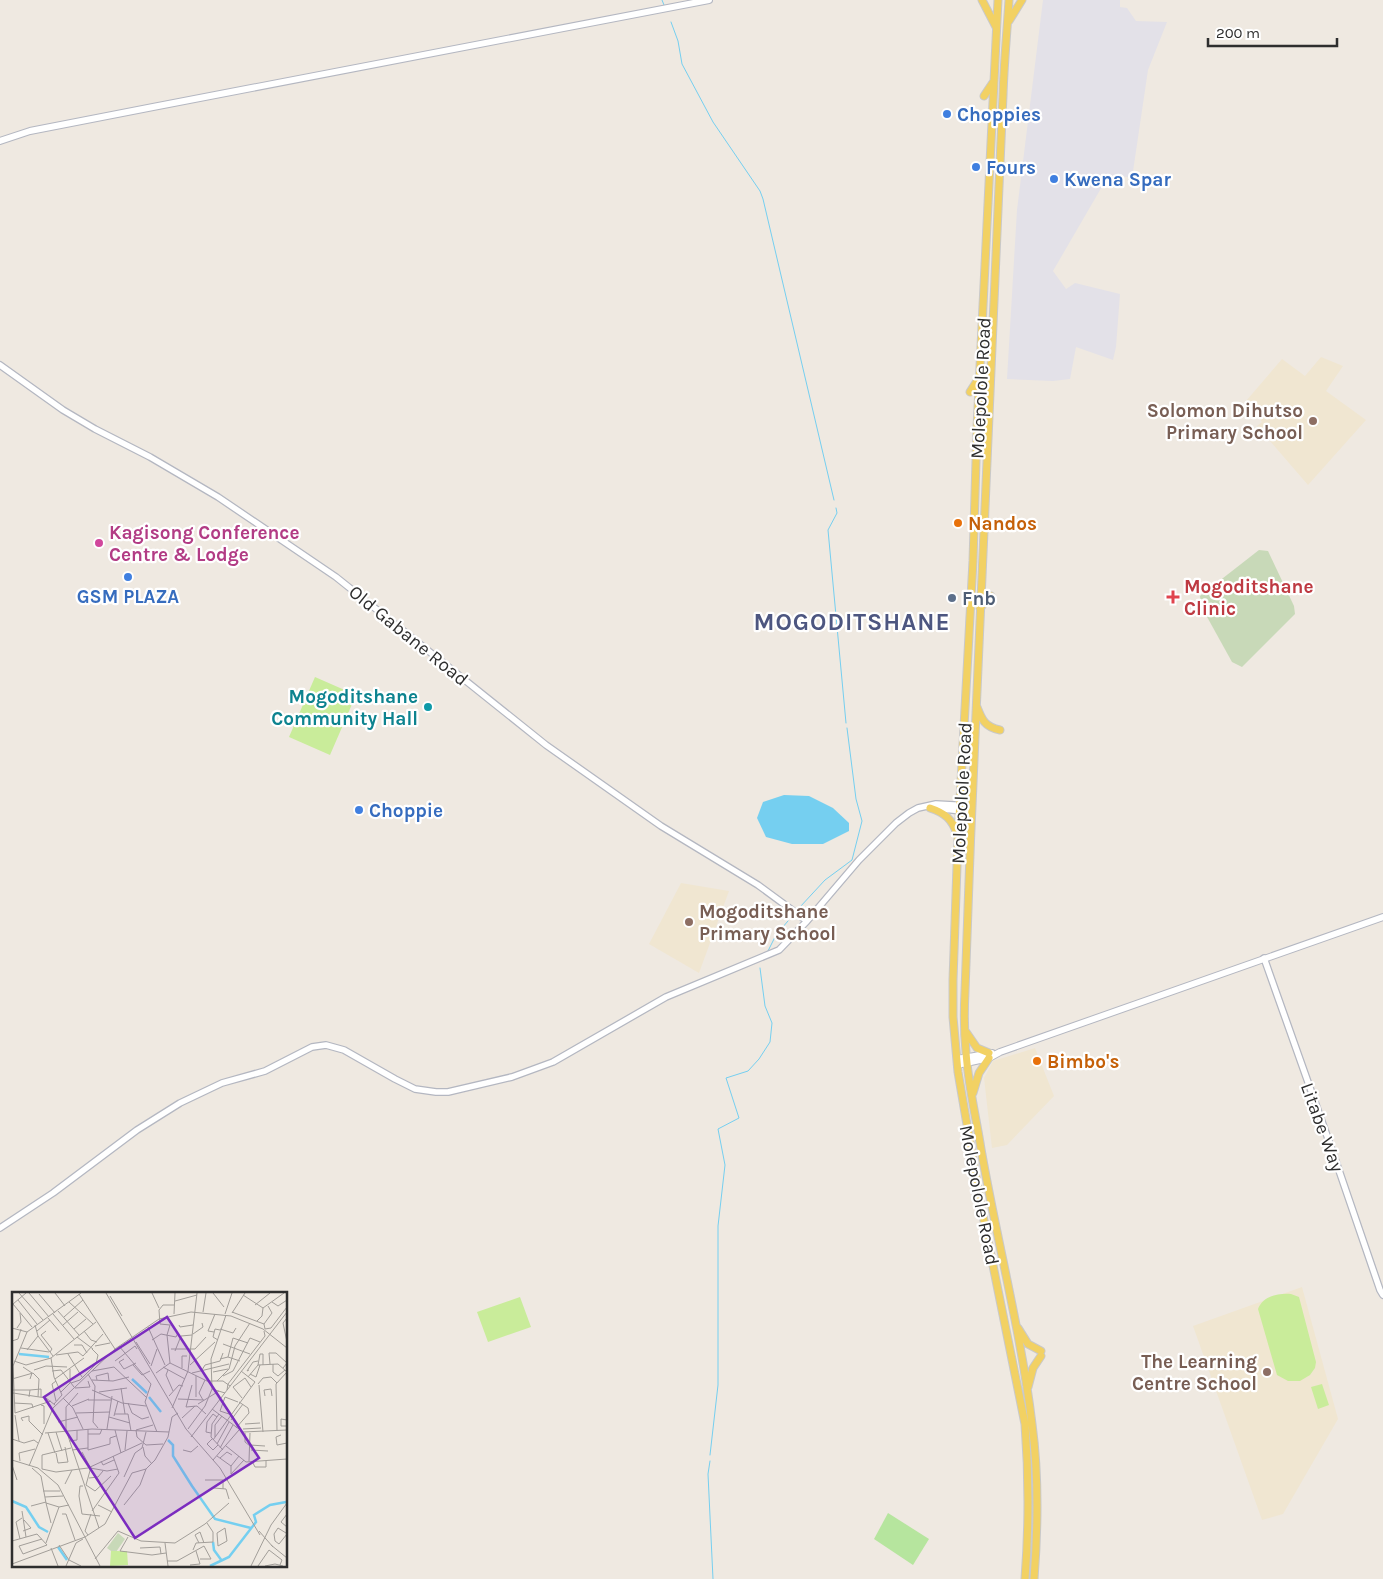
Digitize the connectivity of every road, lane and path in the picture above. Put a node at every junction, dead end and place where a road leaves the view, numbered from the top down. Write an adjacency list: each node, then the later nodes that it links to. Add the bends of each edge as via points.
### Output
1 (709, 0): 10 (main road, via 30,131)
2 (982, 0): 7 (main road)
3 (998, 0): 7 (main road, Molepolole Road)
4 (1009, 0): 6 (main road, Molepolole Road)
5 (1022, 0): 6 (main road)
6 (1008, 23): 14 (main road, Molepolole Road)
7 (997, 30): 8 (main road, Molepolole Road)
8 (994, 80): 9 (main road); 12 (main road, Molepolole Road)
9 (984, 96)
10 (0, 141)
11 (0, 366): 25 (street, Old Gabane Road, via 88,426 150,457 218,497 336,577 546,745 661,826 758,885)
12 (981, 375): 13 (main road); 15 (main road, Molepolole Road)
13 (970, 392)
14 (984, 538): 15 (main road, via 977,560); 17 (main road, Molepolole Road)
15 (973, 561): 21 (main road, Molepolole Road)
16 (991, 596): 17 (main road)
17 (980, 608): 18 (main road, Molepolole Road)
18 (976, 704): 19 (main road, via 986,724); 22 (main road, Molepolole Road)
19 (1000, 730)
20 (927, 807): 21 (street); 23 (main road, via 949,817); 25 (street, via 909,813 896,823 859,860)
21 (960, 808): 22 (street); 23 (main road, Molepolole Road)
22 (971, 809): 27 (main road, Molepolole Road)
23 (958, 837): 32 (main road, Molepolole Road, via 953,980)
24 (1383, 917): 28 (main road)
25 (807, 921): 34 (street, via 779,950 674,993 553,1062 507,1078 448,1092 423,1091 335,1047 320,1045 306,1049 265,1071 222,1083 180,1103)
26 (974, 940): 27 (main road)
27 (966, 947): 29 (main road, Molepolole Road)
28 (1264, 958): 30 (main road); 35 (street, Litabe Way)
29 (965, 1029): 30 (main road, via 977,1048); 31 (main road, Molepolole Road)
30 (989, 1056): 31 (main road); 33 (main road, via 976,1079)
31 (967, 1061): 32 (main road); 33 (main road, Molepolole Road)
32 (957, 1062): 38 (main road, Molepolole Road, via 980,1201 1024,1424 1029,1529)
33 (972, 1096): 36 (main road, Molepolole Road)
34 (0, 1228)
35 (1383, 1295)
36 (1016, 1326): 37 (main road, Molepolole Road); 37 (main road, via 1028,1344 1041,1354 1032,1368)
37 (1027, 1389): 39 (main road, Molepolole Road, via 1038,1494)
38 (1025, 1579)
39 (1034, 1579)

